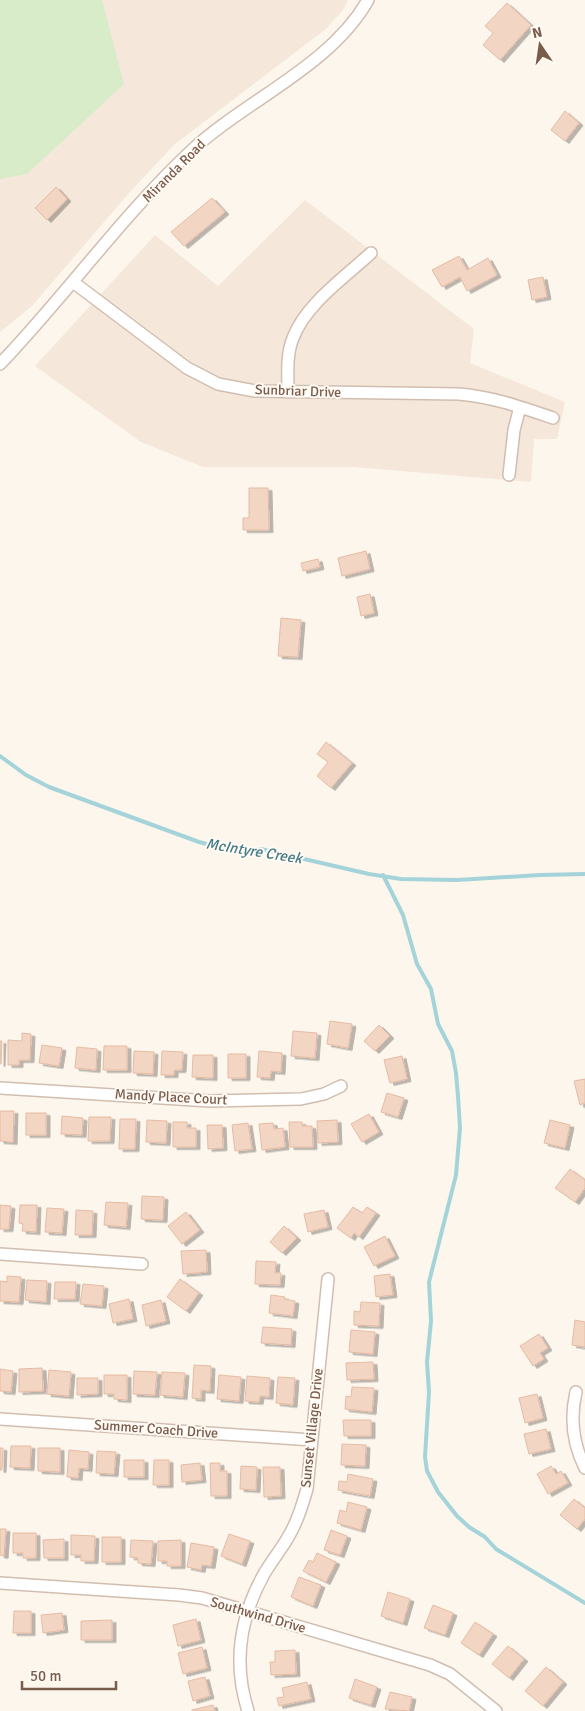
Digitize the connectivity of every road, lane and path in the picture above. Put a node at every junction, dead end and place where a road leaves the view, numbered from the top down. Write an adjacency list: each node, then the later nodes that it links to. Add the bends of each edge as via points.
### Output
1 (368, 0): 3 (street, Miranda Road, via 337,41 191,151 155,186)
2 (371, 253): 5 (street, via 303,317 292,340 288,360)
3 (73, 282): 4 (street, Miranda Road); 5 (street, Sunbriar Drive, via 187,368 218,384 255,391)
4 (0, 364)
5 (288, 392): 6 (street, Sunbriar Drive, via 459,394)
6 (520, 407): 7 (street, Sunbriar Drive); 8 (street)
7 (553, 418)
8 (509, 475)
9 (340, 1086): 10 (street, Mandy Place Court, via 324,1094 301,1099 210,1100)
10 (0, 1088)
11 (0, 1254): 12 (street)
12 (142, 1264)
13 (328, 1279): 16 (street, Sunset Village Drive)
14 (576, 1392): 17 (street, via 573,1426)
15 (0, 1419): 16 (street, Summer Coach Drive)
16 (312, 1440): 19 (street, Sunset Village Drive, via 307,1489 301,1510 257,1588)
17 (585, 1468)
18 (0, 1583): 19 (street, Southwind Drive, via 179,1595)
19 (248, 1611): 20 (street, Sunset Village Drive, via 240,1644 241,1684); 21 (street, Southwind Drive, via 430,1664 450,1674)
20 (248, 1711)
21 (496, 1711)

